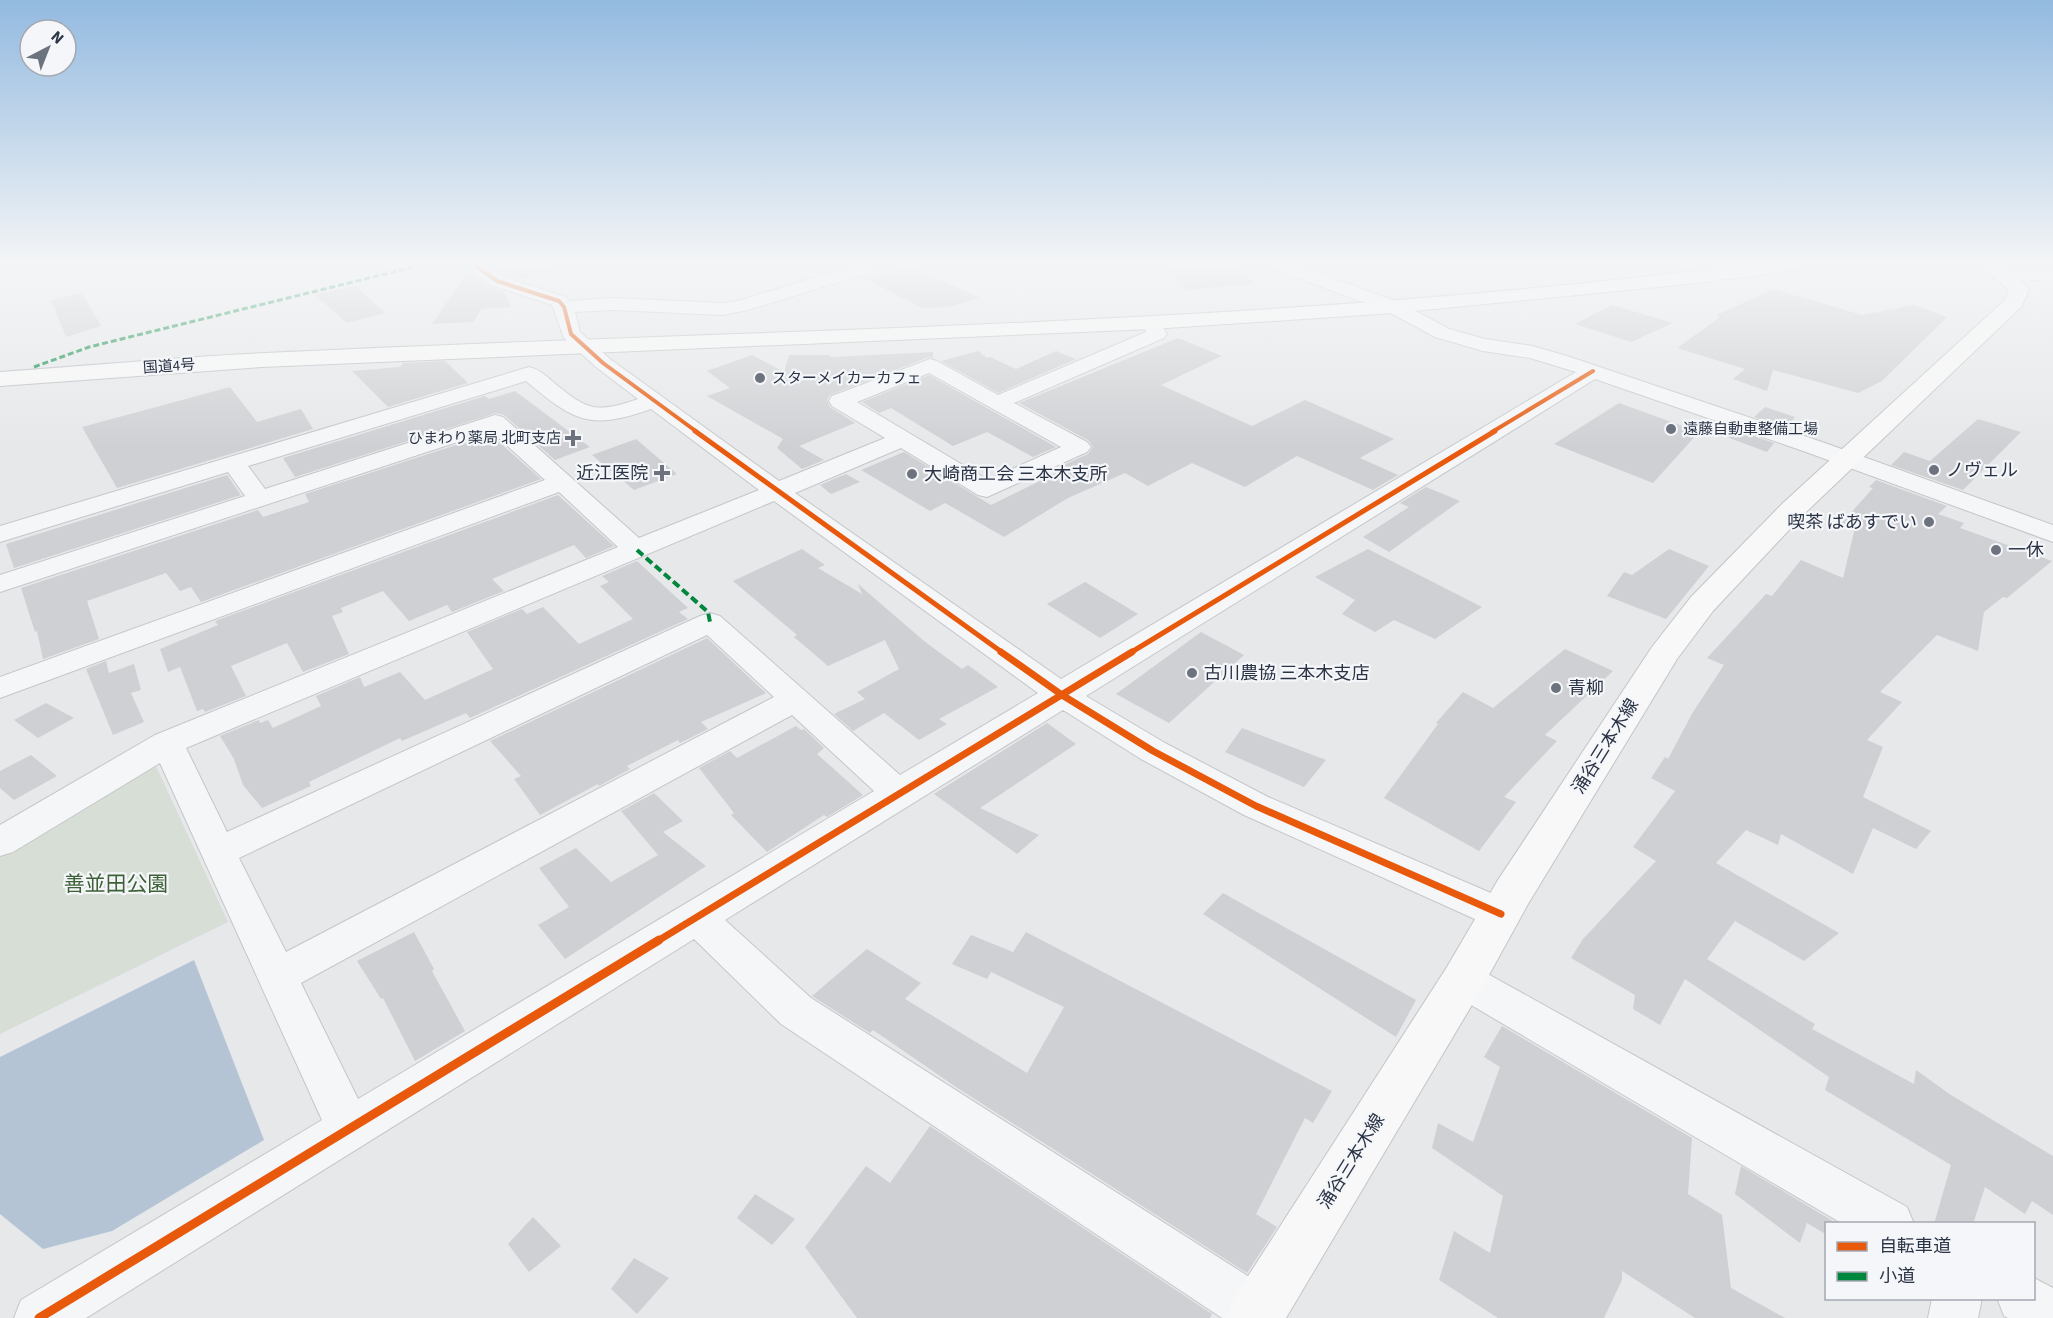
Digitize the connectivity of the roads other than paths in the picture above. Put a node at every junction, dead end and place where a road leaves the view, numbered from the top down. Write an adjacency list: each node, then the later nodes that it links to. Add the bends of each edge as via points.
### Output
1 (1152, 323): 12 (street, via 1157,334)
2 (571, 324): 7 (street)
3 (866, 324): 7 (main road, 国道4号)
4 (1136, 324): 7 (main road, 国道4号)
5 (1424, 324): 9 (street, via 1463,340 1532,352)
6 (1992, 324): 14 (main road, 涌谷三本木線)
7 (578, 341): 8 (main road, 国道4号, via 244,350); 10 (main road, 国道4号); 11 (street)
8 (0, 370)
9 (1593, 371): 14 (street); 24 (street)
10 (0, 379)
11 (654, 401): 15 (street, via 620,413 586,415 529,373); 17 (street)
12 (997, 403): 13 (street, via 930,365 840,401); 13 (street, via 1078,447 987,490)
13 (903, 439): 17 (street)
14 (1846, 460): 20 (street); 30 (main road, 涌谷三本木線, via 1753,549 1702,604 1664,654)
15 (233, 463): 18 (street); 19 (street)
16 (561, 483): 18 (street, via 495,422); 21 (street); 23 (street)
17 (776, 491): 21 (street); 24 (street)
18 (260, 499): 22 (street)
19 (0, 534)
20 (2053, 534)
21 (637, 550): 26 (street)
22 (0, 584)
23 (0, 688)
24 (1062, 695): 27 (street); 30 (street, via 1152,751 1256,806)
25 (796, 699): 27 (street); 29 (street, via 710,622); 32 (street)
26 (167, 742): 28 (street); 29 (street)
27 (899, 794): 31 (street)
28 (0, 842)
29 (218, 852): 32 (street)
30 (1501, 914): 33 (main road, 涌谷三本木線)
31 (696, 917): 34 (street); 38 (street, via 796,1011)
32 (277, 976): 34 (street)
33 (1463, 980): 35 (street); 38 (main road, 涌谷三本木線)
34 (349, 1129): 40 (street)
35 (1886, 1222)
36 (1957, 1300): 41 (street)
37 (2024, 1300): 39 (street)
38 (1256, 1315)
39 (2053, 1316)
40 (39, 1318)
41 (1953, 1318)

